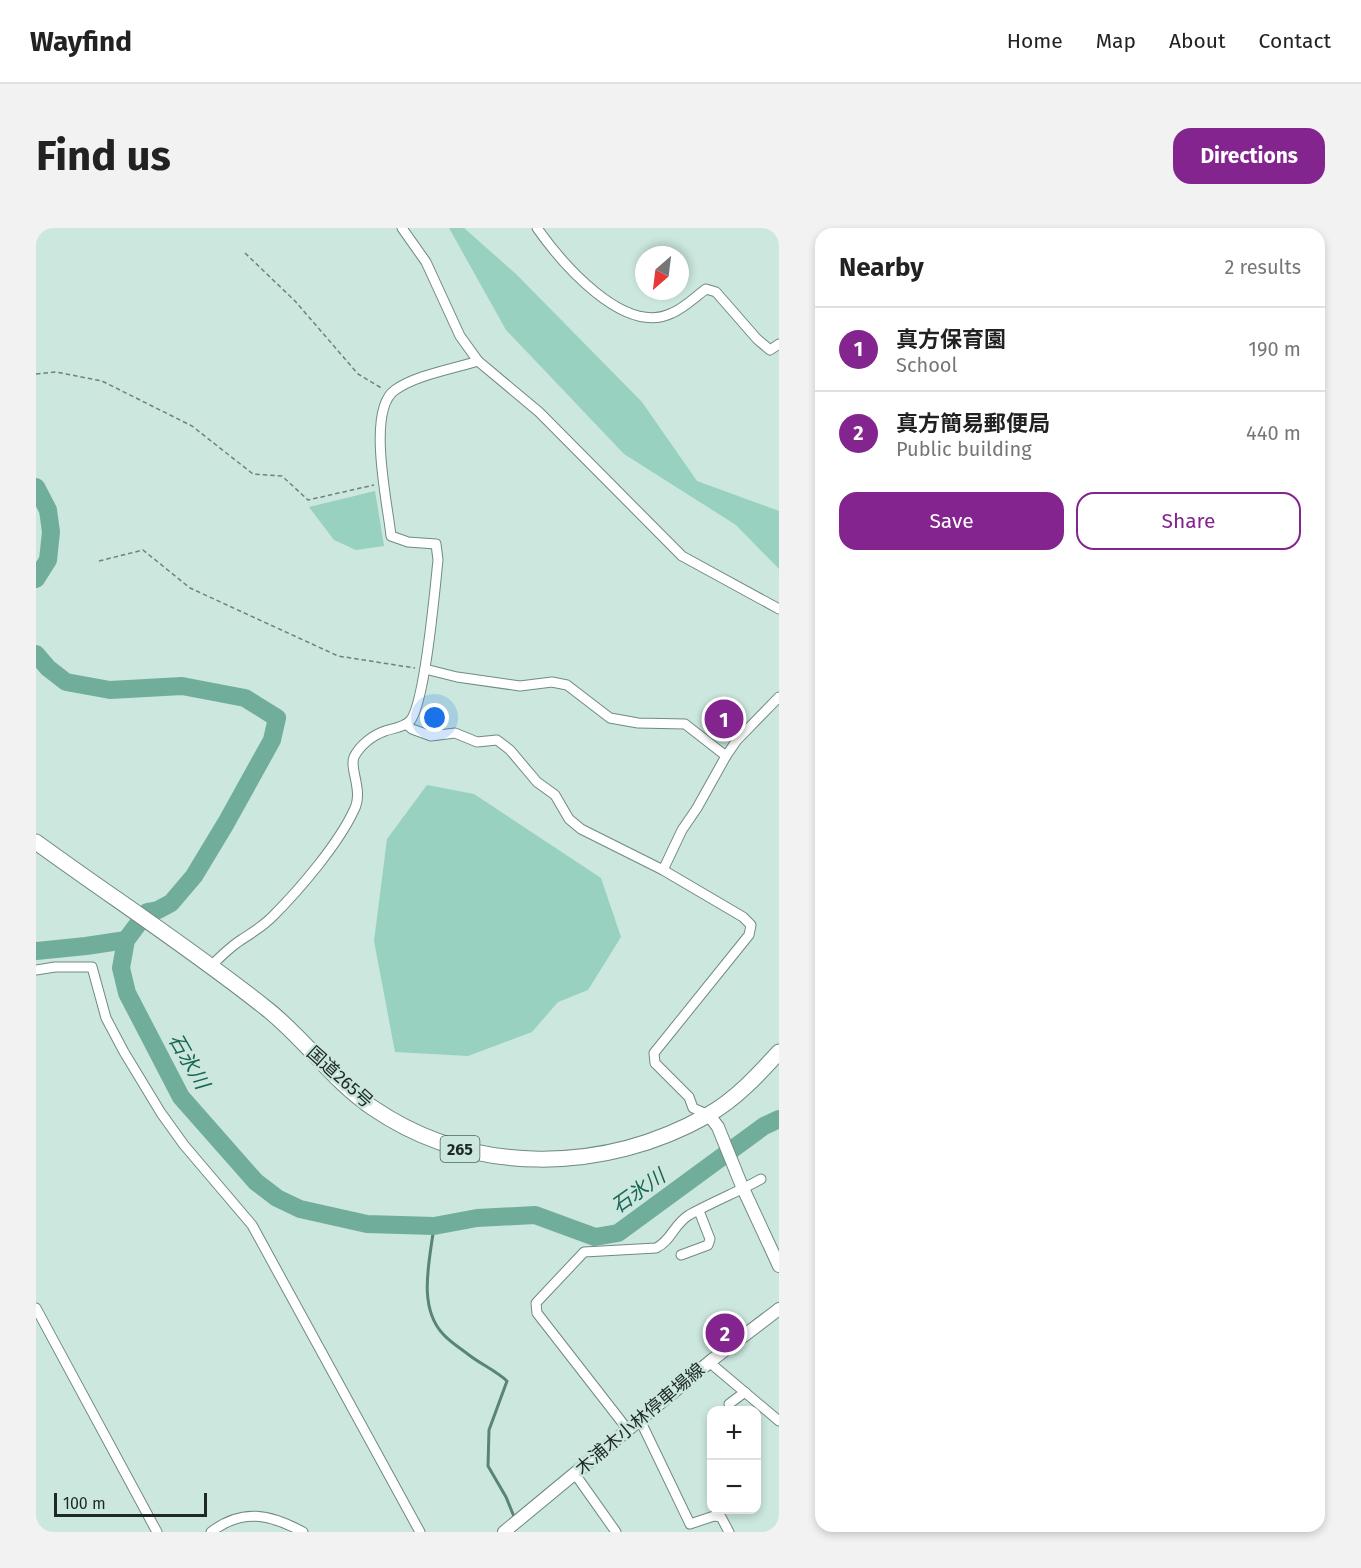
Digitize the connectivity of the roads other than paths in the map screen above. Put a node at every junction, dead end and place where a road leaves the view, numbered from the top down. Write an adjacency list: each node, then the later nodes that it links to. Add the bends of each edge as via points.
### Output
1 (402, 228): 4 (street, via 426,262 460,336)
2 (537, 228): 3 (street, via 555,255 583,282 634,316 672,314 706,289 716,292 770,350)
3 (779, 344)
4 (478, 361): 5 (street, via 538,412 682,556); 6 (street, via 394,390 381,414 380,459 391,536 436,544 438,560)
5 (779, 609)
6 (425, 669): 8 (street, via 414,714); 9 (street, via 520,686 552,682 567,685 610,718 685,724)
7 (779, 697): 9 (street)
8 (406, 724): 11 (street, via 431,736 455,733 477,742 496,740 555,795 569,819); 12 (street, via 369,739 360,748 353,759 358,786 356,808 343,831 274,915)
9 (726, 756): 11 (street)
10 (36, 842): 12 (highway, 国道265号 / 265)
11 (663, 870): 15 (street, via 751,925 749,935 654,1053 655,1063 689,1097 693,1108)
12 (210, 967): 15 (highway, 国道265号 / 265, via 270,1011 348,1089 372,1107 430,1139 462,1150 500,1158 591,1157)
13 (36, 970): 33 (street, via 92,967 106,1018 124,1052 184,1145 252,1225)
14 (779, 1052): 15 (highway, 国道265号 / 265)
15 (713, 1121): 17 (main road)
16 (761, 1179): 17 (street)
17 (742, 1187): 18 (street); 20 (main road)
18 (699, 1210): 19 (street, via 710,1239 708,1245); 28 (street, via 677,1224 665,1244 656,1248 584,1252 536,1303 537,1313)
19 (681, 1256)
20 (779, 1266)
21 (36, 1308): 30 (street)
22 (779, 1308): 23 (main road, 木浦木小林停車場線)
23 (709, 1362): 24 (street); 26 (main road, 木浦木小林停車場線)
24 (745, 1392): 25 (street); 27 (street)
25 (729, 1404)
26 (640, 1420): 28 (main road, 木浦木小林停車場線); 36 (street, via 690,1524 721,1517)
27 (779, 1421)
28 (628, 1430): 29 (main road, 木浦木小林停車場線)
29 (575, 1474): 34 (main road, 木浦木小林停車場線); 35 (street)
30 (157, 1532)
31 (211, 1532): 32 (street, via 225,1522 249,1515)
32 (303, 1532)
33 (420, 1532)
34 (504, 1532)
35 (615, 1532)
36 (729, 1532)

